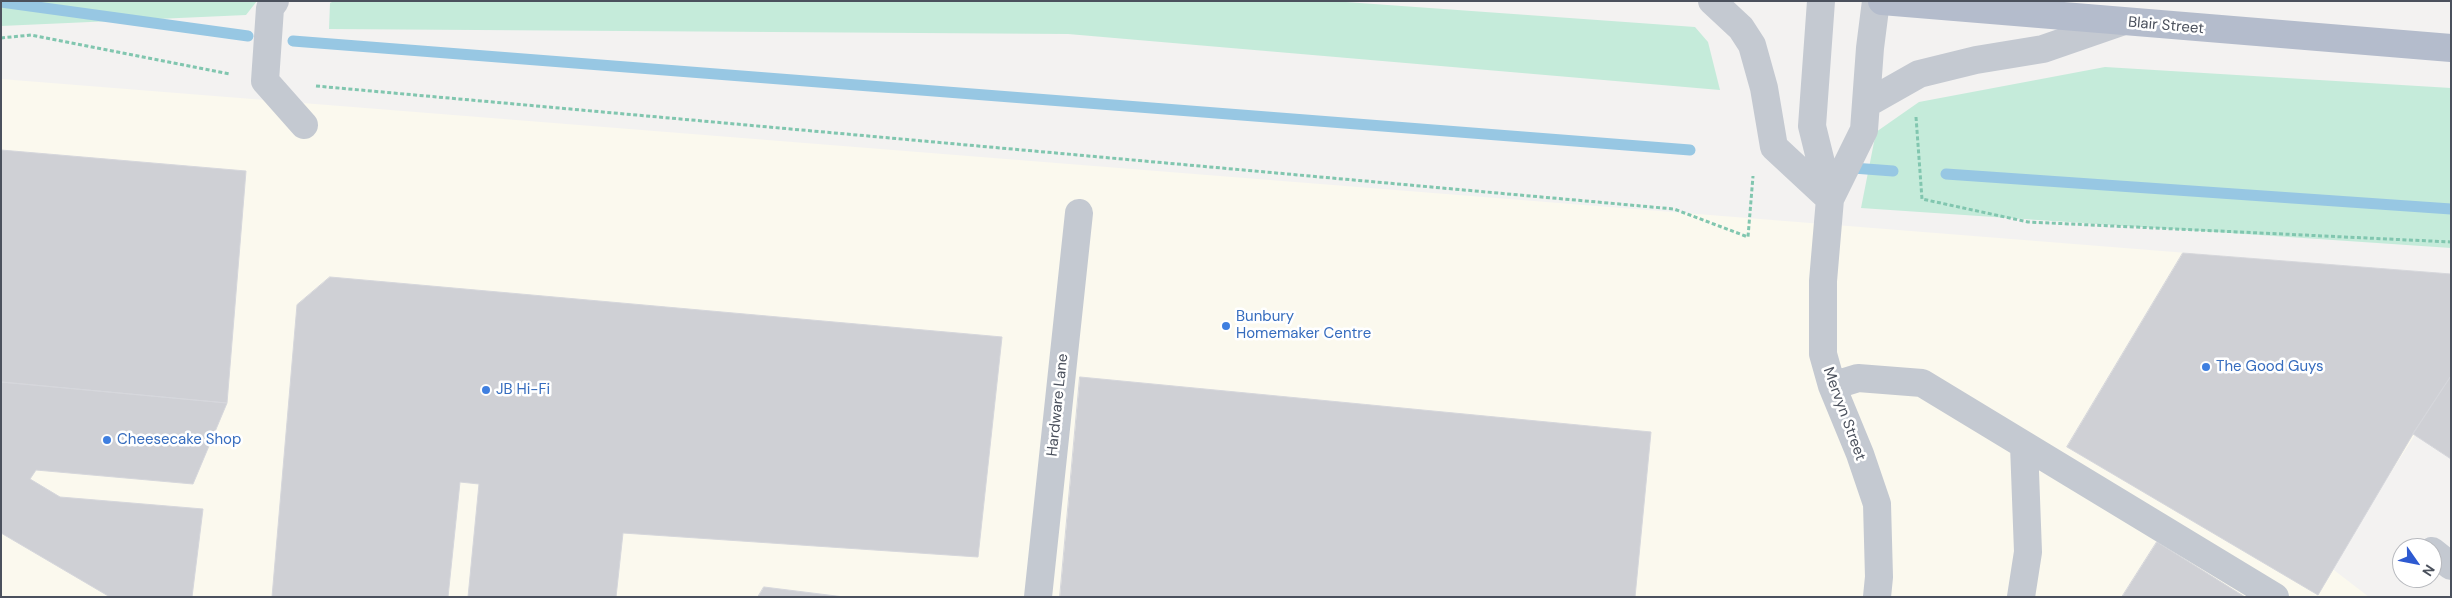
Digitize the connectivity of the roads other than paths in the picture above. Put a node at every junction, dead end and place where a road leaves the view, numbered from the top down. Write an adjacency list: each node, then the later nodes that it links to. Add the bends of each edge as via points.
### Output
1 (275, 1): 9 (street, via 270,8 265,81)
2 (1712, 1): 10 (street, via 1742,28 1752,45 1764,88 1774,147)
3 (1821, 1): 10 (street, Mervyn Street, via 1812,126)
4 (1876, 1): 8 (street, Mervyn Street)
5 (1882, 1): 6 (main road, Blair Street)
6 (2121, 22): 7 (main road, Blair Street); 8 (street, via 2043,50 1976,60 1919,74)
7 (2451, 48)
8 (1866, 104): 10 (street, Mervyn Street, via 1864,130)
9 (304, 125)
10 (1830, 199): 12 (street, Mervyn Street, via 1823,281 1823,354)
11 (1079, 212): 14 (street, Hardware Lane)
12 (1832, 386): 13 (street, via 1858,378 1922,384); 15 (street, Mervyn Street, via 1877,504)
13 (2024, 445): 16 (street, via 2028,552); 17 (street)
14 (1038, 597)
15 (1878, 597)
16 (2021, 597)
17 (2275, 597)

